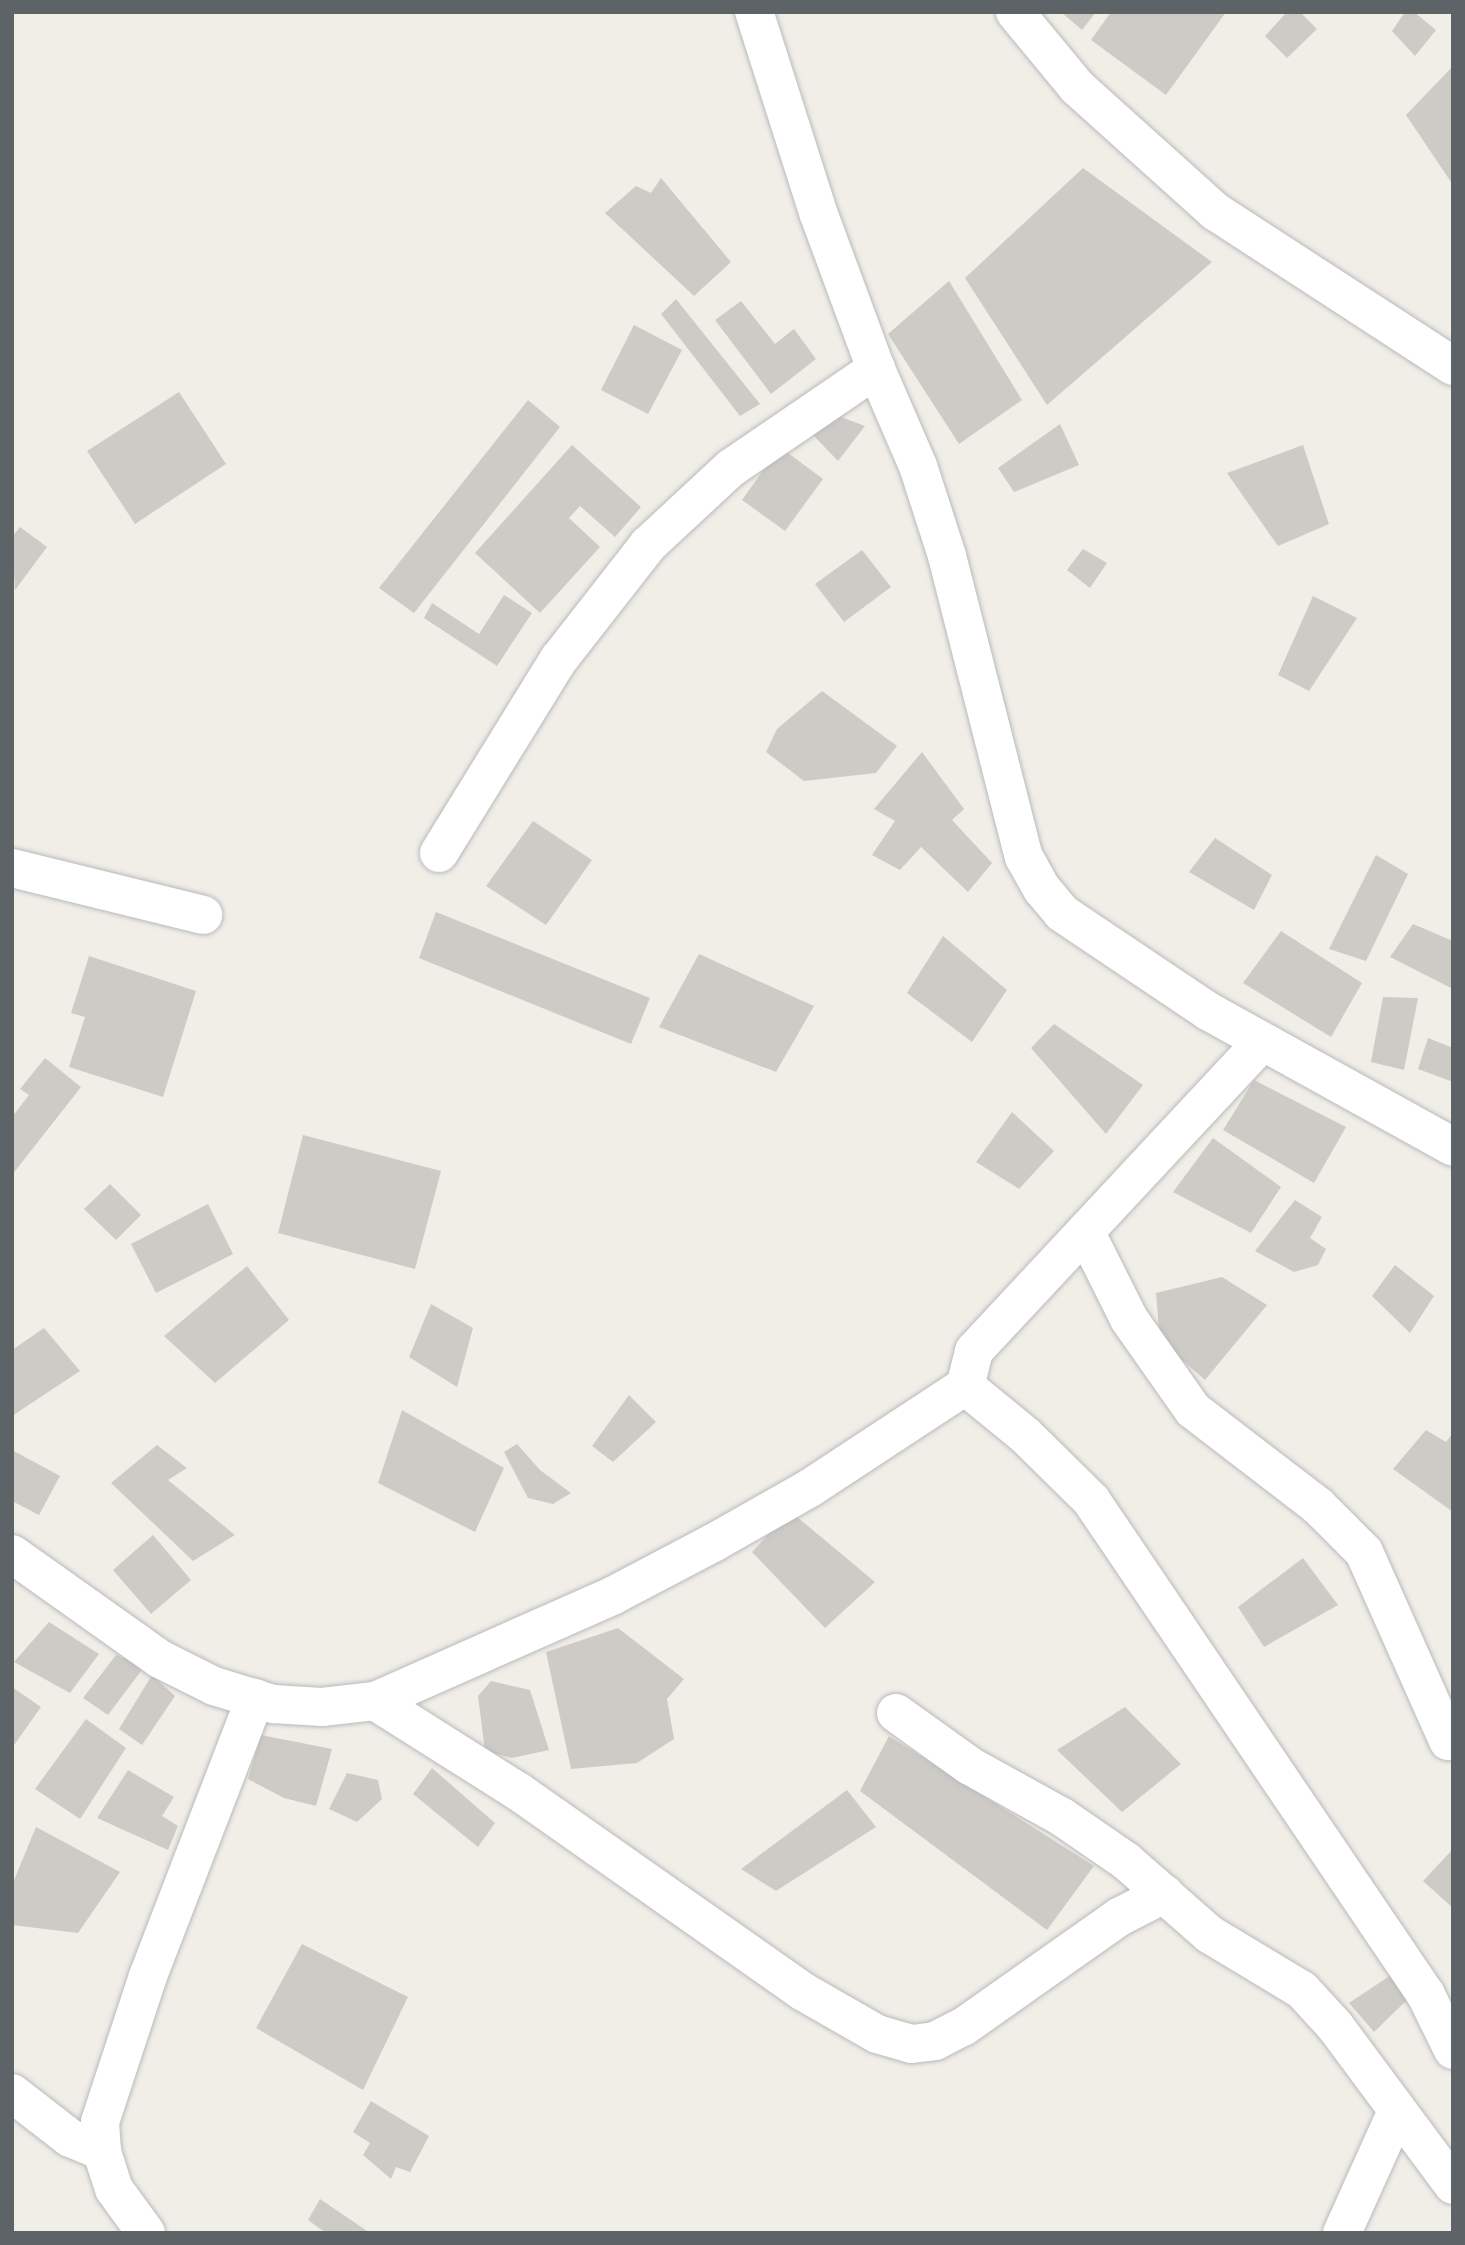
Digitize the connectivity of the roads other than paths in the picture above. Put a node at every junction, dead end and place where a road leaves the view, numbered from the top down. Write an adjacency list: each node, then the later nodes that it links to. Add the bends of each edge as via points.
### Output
1 (754, 12): 4 (street, via 818,212)
2 (1015, 12): 3 (street, via 1077,87 1216,212)
3 (1453, 366)
4 (876, 369): 5 (street, via 731,468 648,545 559,659); 8 (street, via 918,466 943,543 1024,857 1042,889 1062,913 1128,960)
5 (439, 853)
6 (12, 868): 7 (street)
7 (203, 915)
8 (1262, 1042): 9 (street); 10 (street)
9 (1453, 1147)
10 (1087, 1234): 11 (street, via 974,1351); 16 (street, via 1129,1319 1193,1410 1318,1506 1364,1552)
11 (965, 1386): 14 (street, via 810,1488 713,1543 614,1595); 18 (street, via 1025,1435 1091,1500 1426,1995)
12 (12, 1553): 13 (street, via 160,1659 215,1686)
13 (255, 1698): 14 (street, via 273,1704 322,1707); 21 (street, via 112,2080 100,2122)
14 (376, 1701): 17 (street, via 519,1792 802,1991 877,2034 912,2044 963,2027 1119,1917)
15 (896, 1713): 17 (street, via 970,1766 1062,1816)
16 (1448, 1741)
17 (1164, 1894): 20 (street, via 1209,1934 1302,1990 1335,2026)
18 (1453, 2050)
19 (12, 2093): 21 (street, via 70,2138)
20 (1397, 2111): 22 (street); 24 (street)
21 (102, 2151): 23 (street, via 114,2189)
22 (1453, 2185)
23 (146, 2233)
24 (1342, 2233)

